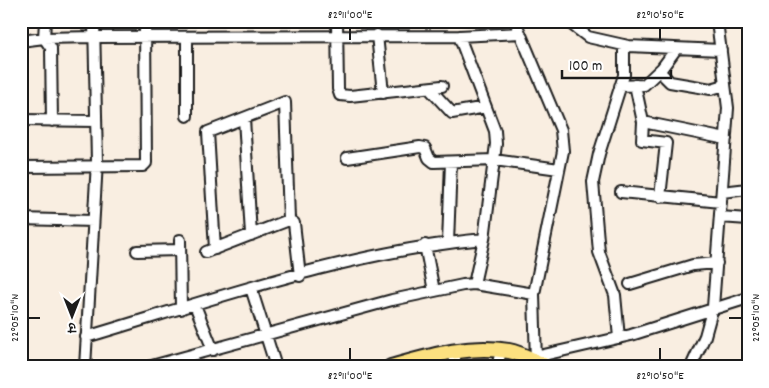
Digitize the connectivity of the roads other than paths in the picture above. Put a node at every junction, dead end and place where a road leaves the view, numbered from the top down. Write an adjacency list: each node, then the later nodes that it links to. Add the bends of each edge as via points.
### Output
1 (45, 21): 15 (street)
2 (94, 21): 12 (street)
3 (145, 21): 13 (street)
4 (337, 21): 9 (street)
5 (515, 21): 8 (street)
6 (567, 21): 17 (street, via 588,37)
7 (717, 21): 19 (street)
8 (520, 33): 11 (street); 40 (street, via 561,130)
9 (337, 35): 10 (street); 14 (street); 26 (street, via 340,95)
10 (378, 35): 11 (street); 26 (street)
11 (459, 36): 27 (street)
12 (94, 37): 13 (street); 15 (street); 32 (street)
13 (145, 37): 14 (street); 38 (street, via 146,163 143,166)
14 (186, 37): 28 (street)
15 (44, 38): 16 (street); 31 (street, via 51,48)
16 (21, 41)
17 (624, 45): 18 (street); 24 (street, via 624,75)
18 (676, 49): 19 (street); 20 (street)
19 (721, 50): 22 (street)
20 (659, 71): 21 (street, via 644,85); 22 (street, via 670,82 711,89)
21 (635, 85): 24 (street); 33 (street)
22 (725, 85): 34 (street, via 728,108)
23 (442, 86): 25 (street)
24 (620, 86): 68 (street, via 593,182 599,252 615,295)
25 (429, 88): 26 (street); 27 (street, via 452,113)
26 (384, 92)
27 (486, 106): 36 (street, via 495,131)
28 (187, 116)
29 (244, 118): 48 (street, via 286,102); 50 (street); 50 (street, via 208,132 210,250)
30 (21, 120): 31 (street)
31 (52, 120): 32 (street)
32 (96, 121): 38 (street)
33 (643, 122): 34 (street); 43 (street, via 642,140 666,143)
34 (726, 139): 44 (street)
35 (347, 158): 37 (street, via 420,147 425,148 431,161)
36 (494, 160): 37 (street); 40 (street); 51 (street)
37 (451, 162): 52 (street)
38 (96, 165): 39 (street); 49 (street)
39 (21, 167)
40 (559, 169): 61 (street)
41 (748, 189): 44 (street)
42 (621, 192): 43 (street)
43 (660, 197): 44 (street)
44 (721, 197): 45 (street)
45 (720, 217): 46 (street); 55 (street)
46 (748, 218)
47 (21, 220): 49 (street)
48 (289, 220): 50 (street); 56 (street, via 294,223)
49 (93, 221): 67 (street)
50 (251, 235)
51 (484, 239): 52 (street); 57 (street)
52 (448, 242): 53 (street)
53 (425, 245): 56 (street); 60 (street)
54 (137, 251): 65 (street, via 180,245)
55 (717, 263): 58 (street, via 693,264); 64 (street)
56 (300, 276): 59 (street)
57 (474, 284): 60 (street); 61 (street)
58 (630, 284)
59 (251, 288): 63 (street); 66 (street)
60 (434, 291): 66 (street)
61 (534, 294): 72 (street)
62 (748, 298): 64 (street)
63 (195, 305): 65 (street); 69 (street)
64 (713, 307): 68 (street); 78 (street)
65 (181, 309): 67 (street)
66 (267, 336): 69 (street); 75 (street)
67 (86, 337): 73 (street)
68 (619, 338): 72 (street)
69 (213, 350): 74 (street)
70 (455, 358): 71 (highway); 76 (highway); 77 (highway)
71 (500, 358): 72 (highway)
72 (537, 362)
73 (84, 367)
74 (148, 367)
75 (276, 367)
76 (392, 367)
77 (420, 367)
78 (691, 367)

